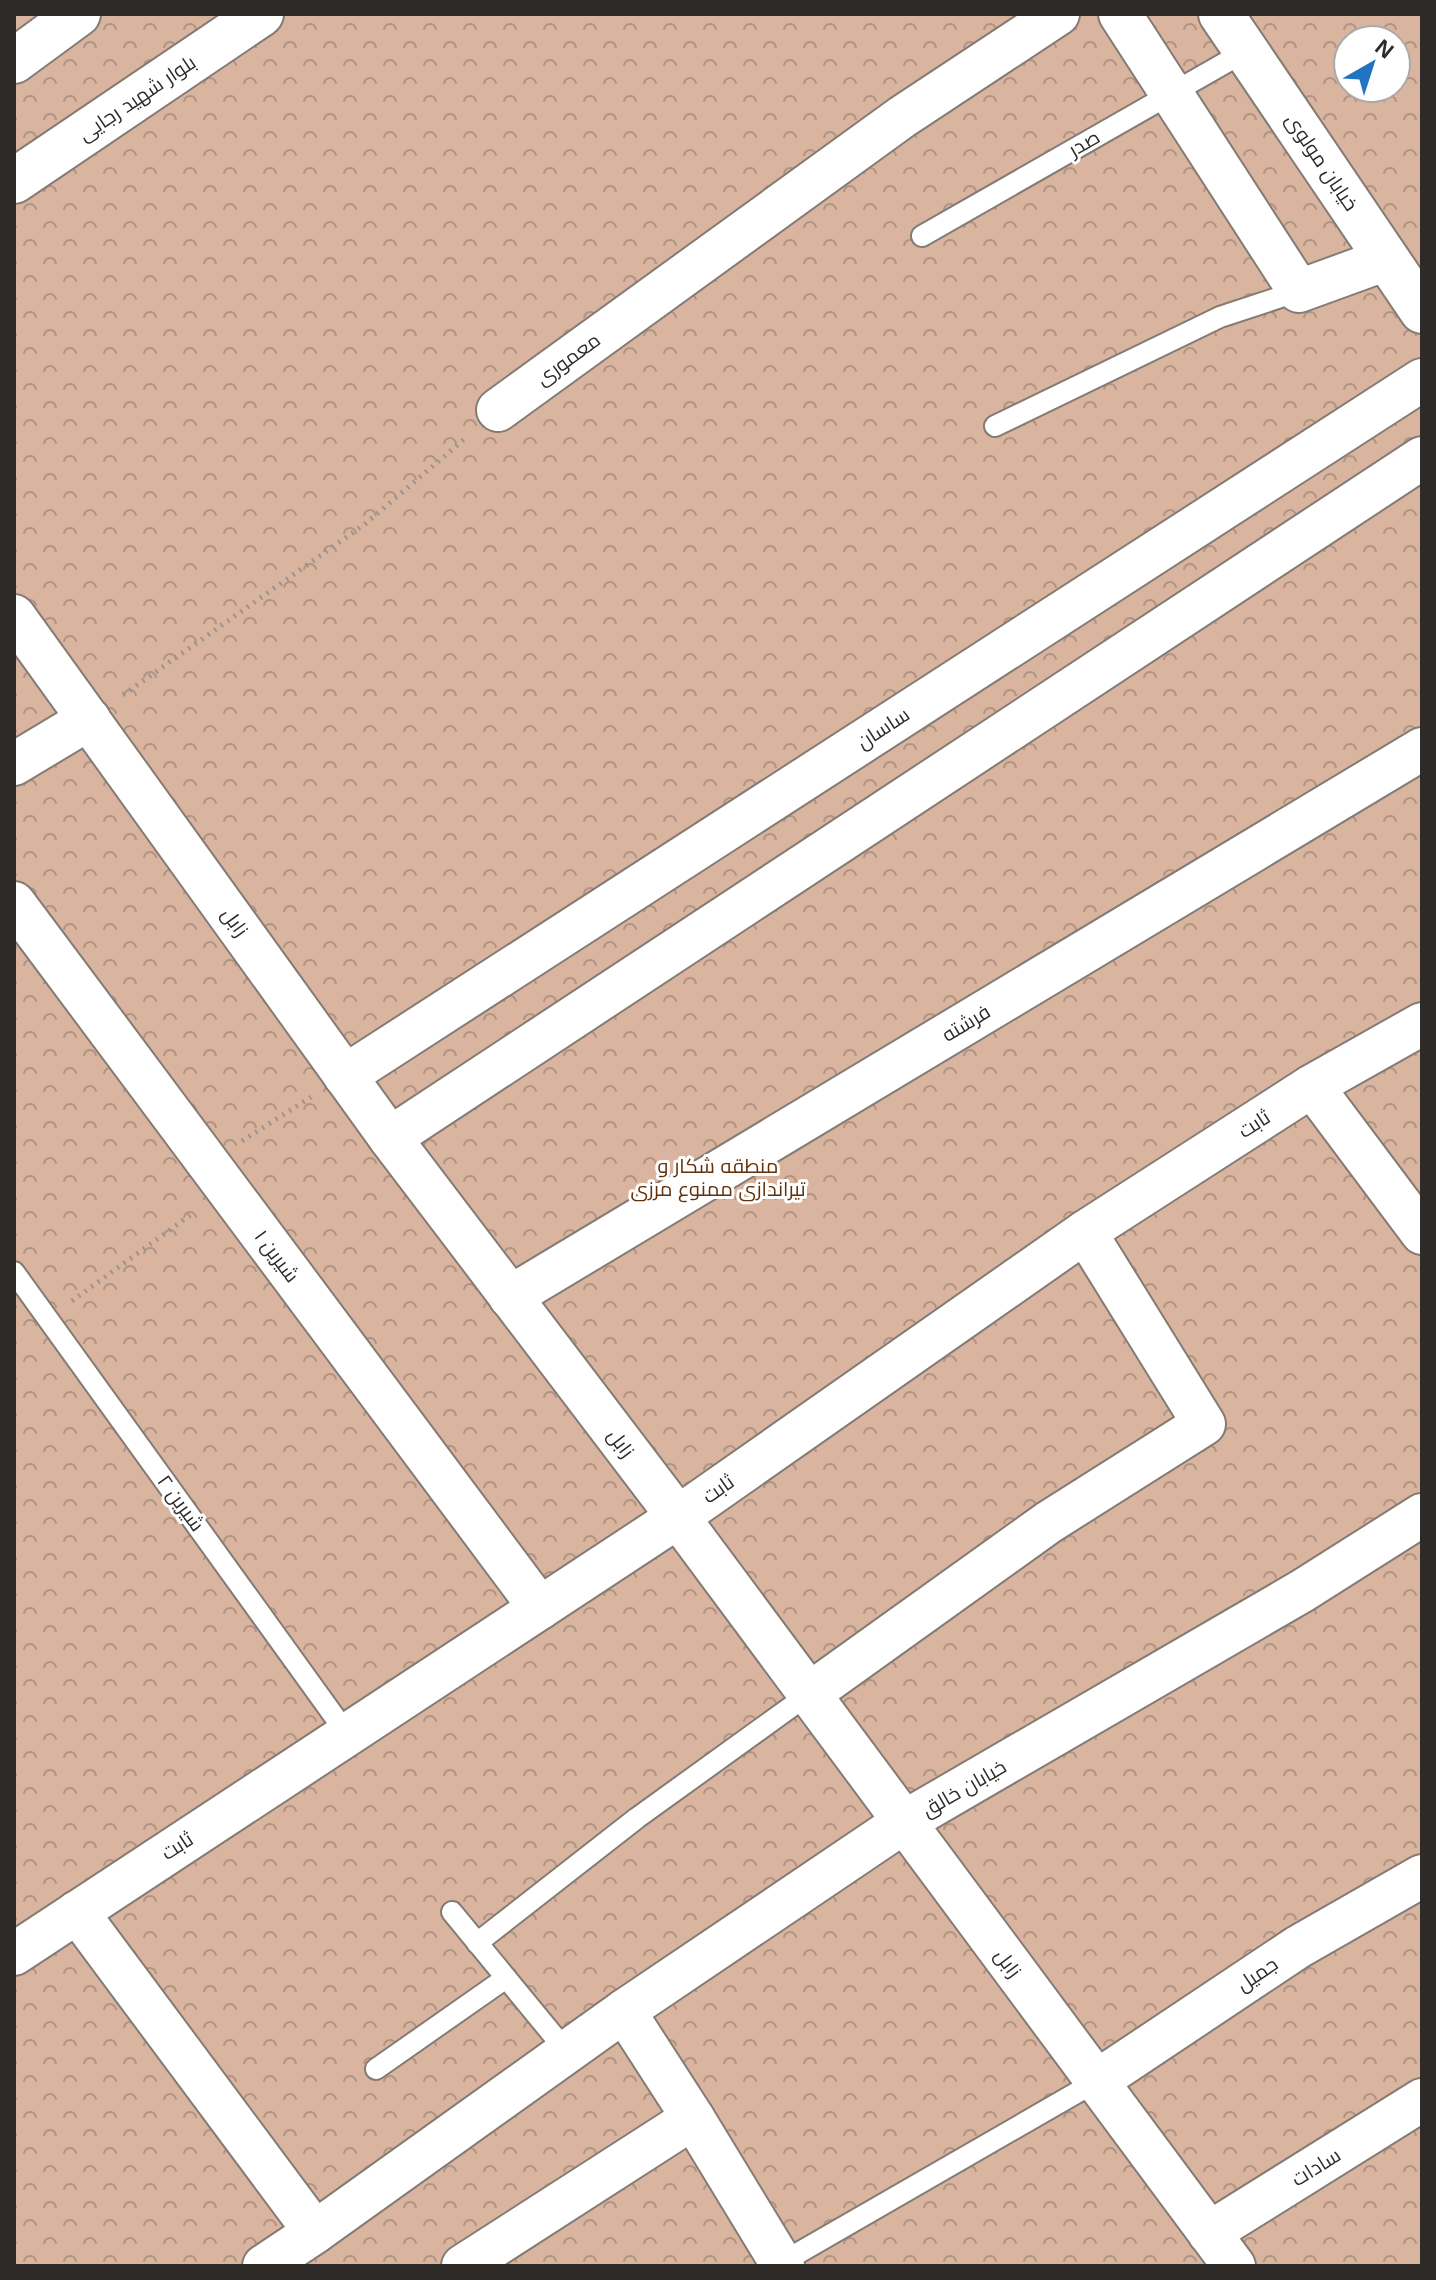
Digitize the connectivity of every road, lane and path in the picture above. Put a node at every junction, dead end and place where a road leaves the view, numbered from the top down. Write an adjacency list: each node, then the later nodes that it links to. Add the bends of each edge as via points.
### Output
1 (78, 14): 7 (main road)
2 (261, 14): 9 (main road, بلوار شهید رجایی)
3 (1058, 14): 15 (street, معموری, via 902,117)
4 (1120, 14): 8 (street)
5 (1221, 14): 6 (main road, خیابان مولوی)
6 (1246, 51): 8 (lane, صدر); 11 (main road, خیابان مولوی)
7 (14, 61)
8 (1171, 93): 10 (lane, صدر); 12 (street)
9 (14, 181)
10 (922, 236)
11 (1387, 259): 12 (street); 13 (main road, خیابان مولوی)
12 (1299, 291): 16 (lane, via 1220,317)
13 (1422, 311)
14 (1422, 380): 24 (street, ساسان)
15 (498, 410): 19 (path, via 365,524)
16 (995, 426)
17 (1422, 458): 26 (street)
18 (14, 616): 19 (street, زابل)
19 (89, 719): 21 (street); 24 (street, زابل)
20 (1422, 749): 31 (street, فرشته)
21 (14, 764)
22 (14, 903): 27 (street, شیرین ۱)
23 (1422, 1024): 25 (street, ثابت)
24 (345, 1076): 26 (street, زابل); 27 (path)
25 (1312, 1086): 28 (street, ثابت); 29 (street)
26 (390, 1138): 31 (street, زابل)
27 (217, 1176): 32 (path); 35 (street, شیرین ۱)
28 (1085, 1232): 34 (street, ثابت); 36 (street, via 1204,1424 1049,1522)
29 (1422, 1233)
30 (14, 1272): 32 (lane, شیرین ۲)
31 (510, 1297): 34 (street, زابل)
32 (47, 1318): 37 (lane, شیرین ۲)
33 (1422, 1515): 38 (street, خیابان خالق, via 1302,1591)
34 (678, 1517): 35 (street, ثابت); 36 (street, زابل)
35 (540, 1608): 37 (street, ثابت)
36 (809, 1694): 38 (street, زابل); 42 (lane)
37 (347, 1734): 40 (street, ثابت)
38 (904, 1822): 45 (street, خیابان خالق); 48 (street, زابل)
39 (1422, 1876): 48 (street, جمیل, via 1298,1947)
40 (77, 1912): 43 (street, ثابت); 51 (street)
41 (452, 1912): 42 (lane)
42 (477, 1943): 44 (lane)
43 (14, 1954)
44 (506, 1978): 46 (lane); 47 (lane)
45 (624, 2011): 46 (street, خیابان خالق); 50 (street)
46 (567, 2052): 51 (street, خیابان خالق)
47 (376, 2069)
48 (1097, 2081): 52 (street, زابل); 53 (lane)
49 (1422, 2100): 52 (street, سادات)
50 (693, 2118): 53 (street); 55 (street)
51 (315, 2232): 54 (street, خیابان خالق)
52 (1209, 2233): 56 (street, زابل)
53 (782, 2264)
54 (264, 2266)
55 (463, 2266)
56 (1234, 2266)

